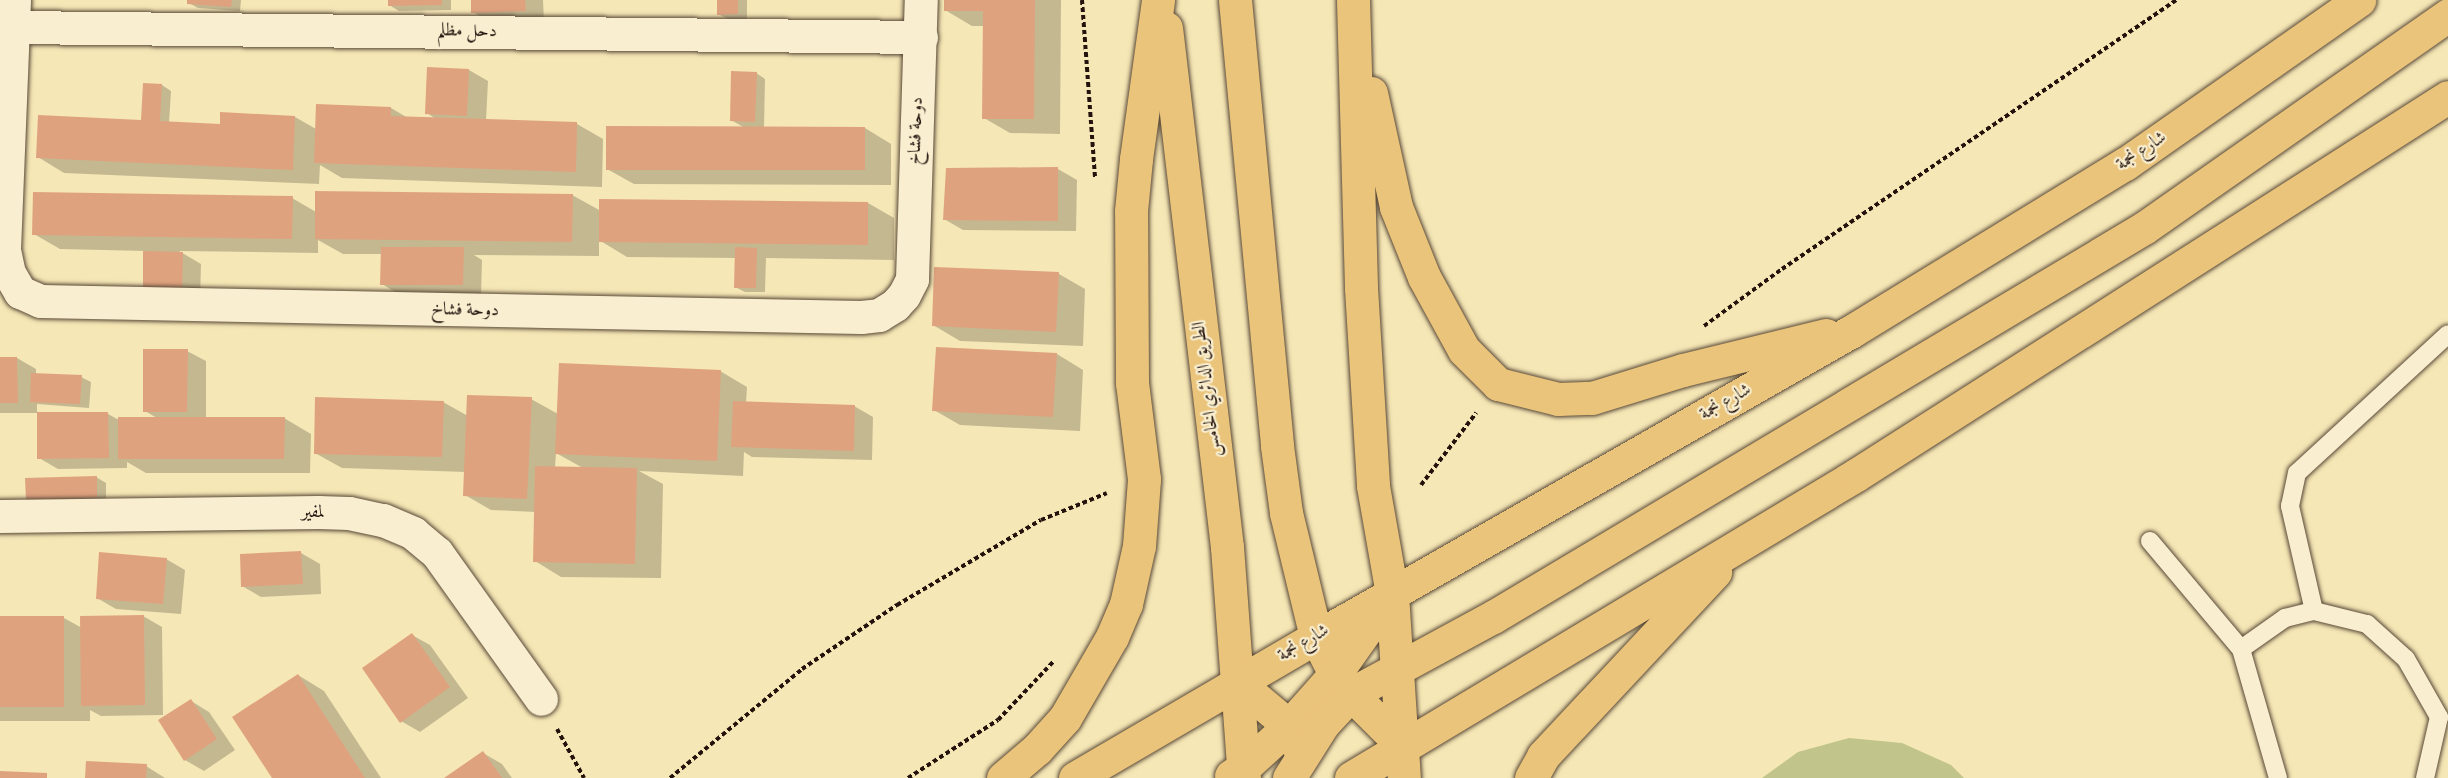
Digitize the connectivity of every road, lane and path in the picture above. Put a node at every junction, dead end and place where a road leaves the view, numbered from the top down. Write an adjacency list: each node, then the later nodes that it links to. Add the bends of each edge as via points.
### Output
1 (921, 0): 10 (street, دوحة فشاخ)
2 (1158, 0): 16 (main road, via 1131,211 1132,383)
3 (1163, 0): 27 (main road, الطريق الدائري الخامس, via 1227,547)
4 (1235, 0): 23 (main road, via 1277,446 1286,513)
5 (2177, 0): 12 (path, via 1782,269)
6 (2359, 0): 13 (main road, شارع نجمة, via 2125,164)
7 (1354, 11): 15 (main road, via 1396,207 1406,236 1464,350); 21 (main road, via 1361,288 1372,475)
8 (14, 14): 10 (street, دحل مظلم); 10 (street, دوحة فشاخ, via 4,250 9,273 20,291 40,301 60,304 879,315 895,305 912,279)
9 (2448, 15): 26 (main road, via 2144,228 1493,616)
10 (921, 37)
11 (2448, 97): 19 (main road, via 1856,475)
12 (1702, 328)
13 (1852, 331): 15 (main road, via 1820,335 1692,367 1592,398 1558,399); 21 (main road, شارع نجمة)
14 (2448, 334): 22 (lane, via 2298,473 2290,506)
15 (1498, 384): 17 (path)
16 (1144, 479): 35 (path, via 1041,520 897,605 802,669); 37 (main road, via 1139,546 1126,604 1112,636 1065,718)
17 (1421, 485)
18 (0, 516): 29 (street, لمفير, via 318,512 383,520 412,533 437,553)
19 (1745, 541): 31 (main road); 41 (main road, via 1543,756)
20 (2150, 541): 24 (lane)
21 (1392, 594): 23 (main road, شارع نجمة); 26 (main road); 28 (main road)
22 (2314, 611): 24 (lane, via 2285,618); 43 (lane, via 2367,624 2406,659 2439,717)
23 (1316, 637): 27 (main road, شارع نجمة); 28 (main road)
24 (2241, 649): 42 (lane)
25 (1062, 654): 36 (path, via 998,720)
26 (1395, 669): 28 (main road); 31 (main road)
27 (1238, 683): 30 (main road); 33 (main road, الطريق الدائري الخامس); 38 (main road, شارع نجمة)
28 (1343, 684): 30 (main road); 31 (main road); 32 (main road)
29 (541, 699): 34 (path)
30 (1289, 726): 32 (main road); 33 (main road)
31 (1402, 746): 39 (main road); 40 (main road)
32 (1300, 771)
33 (1238, 775)
34 (584, 778)
35 (670, 778)
36 (908, 778)
37 (1003, 778)
38 (1075, 778)
39 (1351, 778)
40 (1404, 778)
41 (1531, 778)
42 (2278, 778)
43 (2425, 778)

